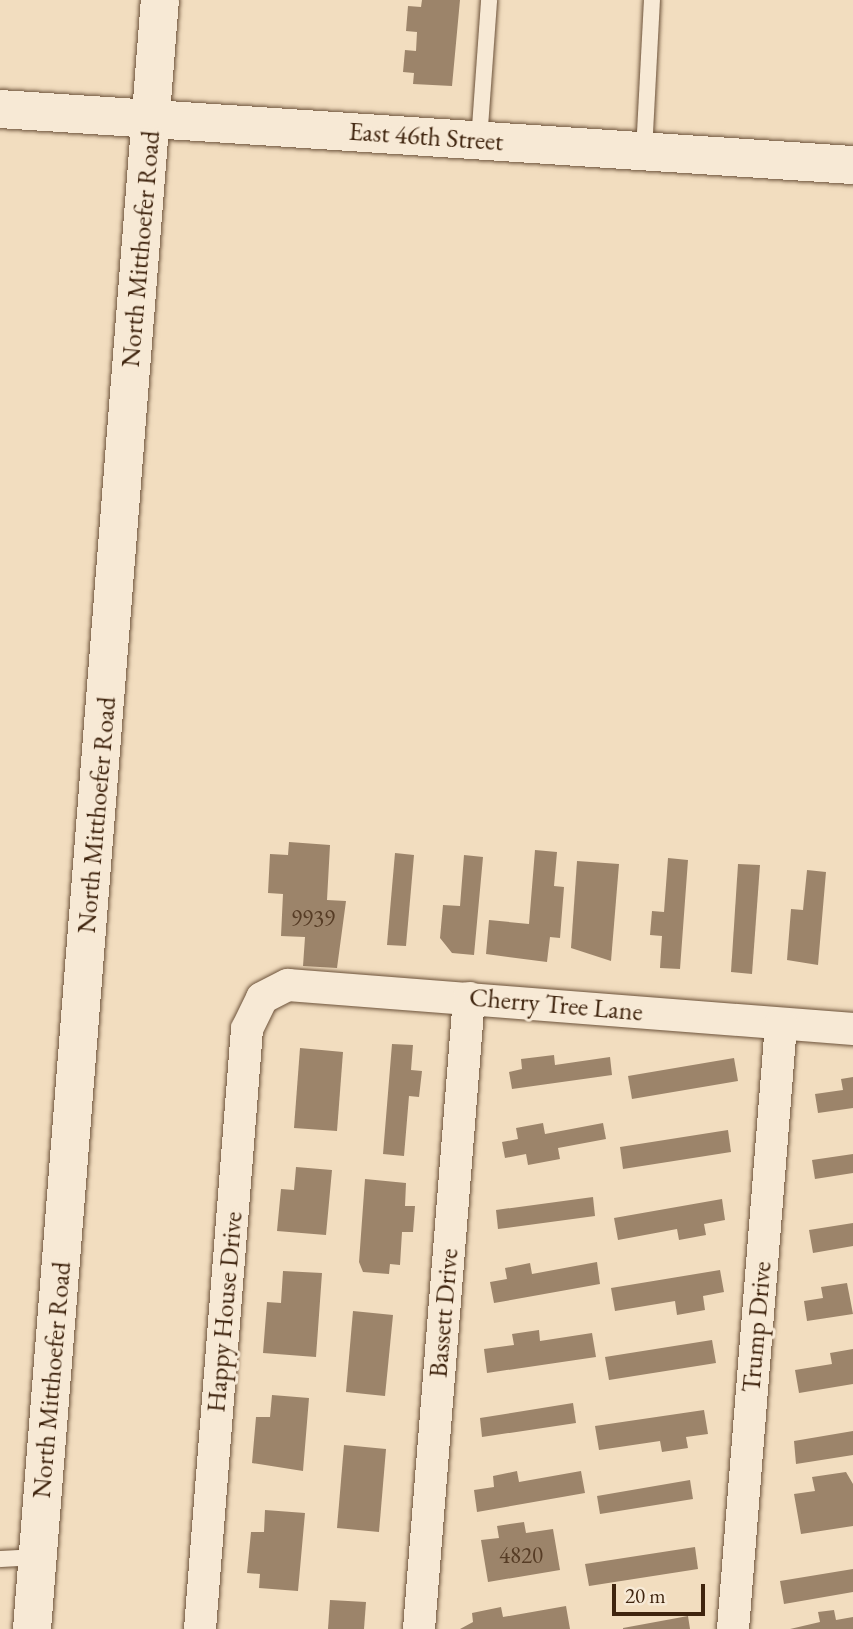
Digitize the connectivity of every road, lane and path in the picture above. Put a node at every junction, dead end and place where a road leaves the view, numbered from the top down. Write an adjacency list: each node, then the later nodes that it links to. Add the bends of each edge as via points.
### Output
1 (160, 0): 5 (main road, North Mitthoefer Road)
2 (489, 0): 6 (lane)
3 (652, 0): 7 (lane)
4 (0, 109): 5 (main road, East 46th Street)
5 (152, 120): 6 (main road, East 46th Street); 13 (main road, North Mitthoefer Road)
6 (479, 141): 7 (main road, East 46th Street)
7 (644, 152): 8 (main road, East 46th Street)
8 (853, 165)
9 (262, 998): 10 (street, Cherry Tree Lane, via 289,985); 16 (street, Happy House Drive, via 247,1029)
10 (469, 998): 11 (street, Cherry Tree Lane); 17 (street, Bassett Drive)
11 (781, 1024): 12 (street, Cherry Tree Lane); 18 (street, Trump Drive)
12 (853, 1030)
13 (38, 1557): 14 (lane); 15 (main road, North Mitthoefer Road)
14 (0, 1559)
15 (33, 1629)
16 (200, 1629)
17 (419, 1629)
18 (733, 1629)

